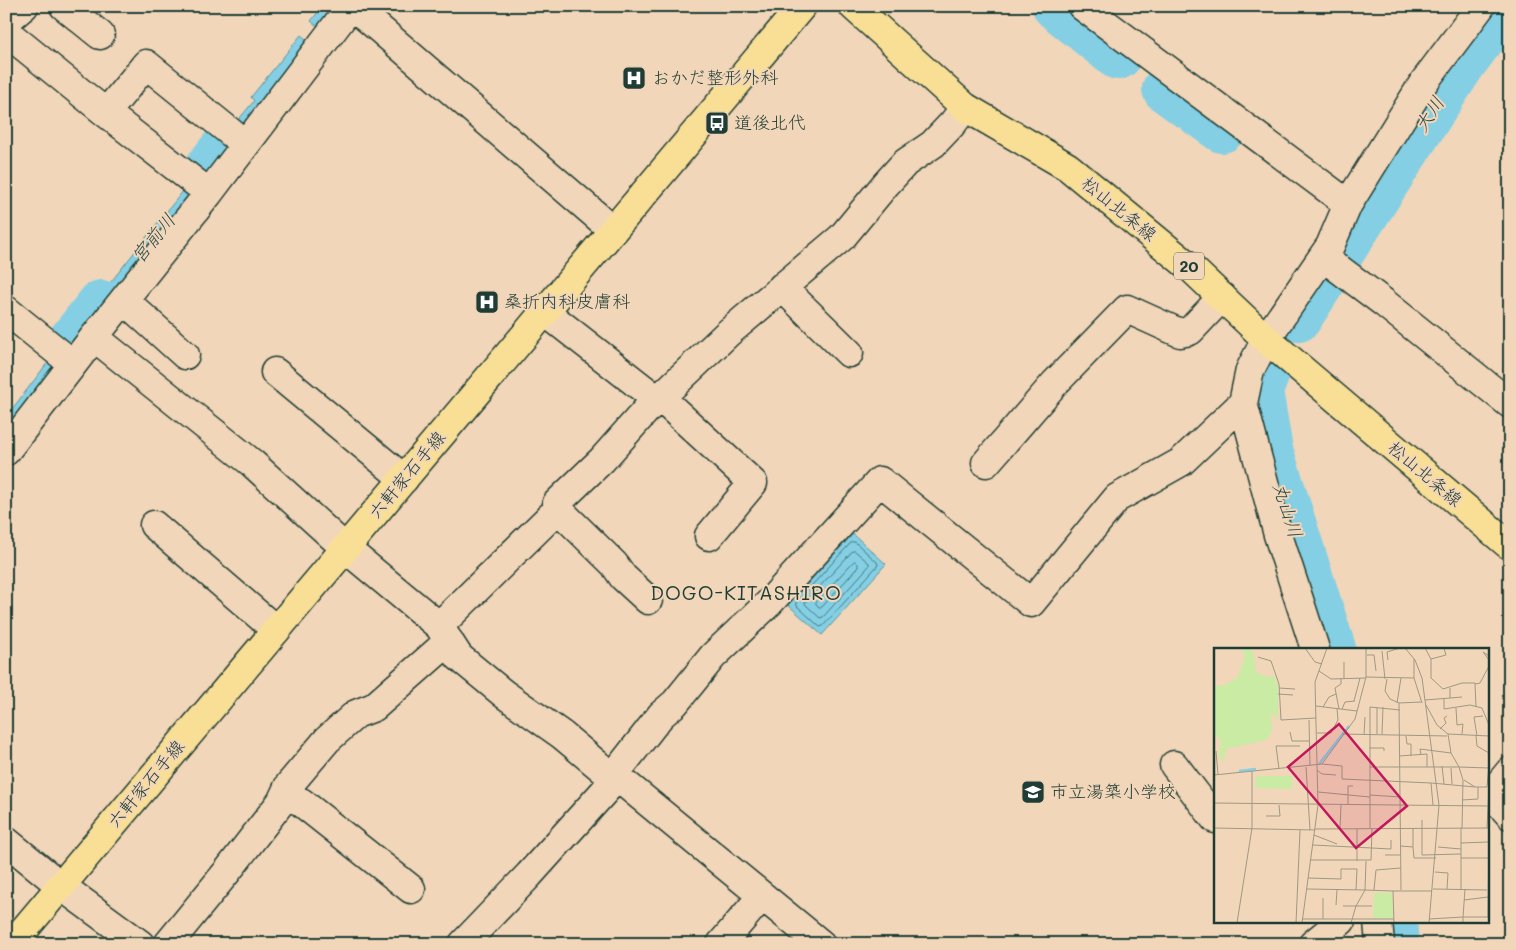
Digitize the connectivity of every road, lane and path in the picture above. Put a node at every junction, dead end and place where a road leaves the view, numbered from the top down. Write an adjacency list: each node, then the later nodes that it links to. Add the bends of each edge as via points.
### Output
1 (24, 6): 8 (street)
2 (64, 6): 10 (street)
3 (352, 6): 13 (street); 16 (street)
4 (802, 6): 16 (main road, 六軒家石手線)
5 (853, 6): 11 (main road, 松山北条線 / 20)
6 (1082, 6): 15 (street)
7 (1481, 6): 15 (street, via 1424,82)
8 (6, 21)
9 (6, 32): 12 (street)
10 (100, 35)
11 (965, 107): 18 (street, via 933,144 905,163 842,237); 19 (main road, 松山北条線 / 20, via 1068,167)
12 (106, 114): 13 (street, via 146,64); 14 (street)
13 (245, 144): 14 (street)
14 (210, 193): 20 (street)
15 (1348, 204): 17 (street, via 1330,246)
16 (613, 230): 22 (main road, 六軒家石手線)
17 (1329, 262): 24 (street); 31 (street)
18 (782, 287): 25 (street); 29 (street)
19 (1222, 297): 24 (main road, 松山北条線 / 20); 33 (street, via 1190,331 1180,333 1127,309 1054,383)
20 (124, 300): 23 (street); 26 (street)
21 (6, 310): 27 (street)
22 (544, 311): 29 (street); 34 (main road, 六軒家石手線)
23 (94, 337): 27 (street); 39 (street, via 252,463)
24 (1266, 339): 30 (street, via 1250,370); 38 (main road, 松山北条線 / 20)
25 (849, 353)
26 (185, 355)
27 (73, 364): 32 (street)
28 (275, 372): 34 (street)
29 (657, 398): 35 (street, via 602,460 557,504); 37 (street, via 753,482)
30 (1243, 402): 43 (street, via 1278,535); 46 (street, via 1181,462 1117,498 1031,603 880,481 770,603 713,656 675,703 661,715)
31 (1510, 404)
32 (6, 451)
33 (986, 463)
34 (404, 479): 39 (main road, 六軒家石手線)
35 (558, 509): 40 (street); 42 (street)
36 (154, 525): 41 (street)
37 (709, 536)
38 (1510, 546)
39 (345, 548): 41 (main road, 六軒家石手線); 42 (street)
40 (648, 600)
41 (276, 630): 51 (main road, 六軒家石手線)
42 (444, 633): 46 (street, via 459,657); 47 (street, via 374,707 356,714 336,730)
43 (1314, 648)
44 (1174, 765): 48 (street)
45 (1510, 771): 49 (street, via 1491,794)
46 (614, 777): 53 (street); 59 (street, via 581,818)
47 (285, 794): 52 (street, via 301,802); 58 (street)
48 (1210, 802)
49 (1510, 815)
50 (6, 841): 51 (street)
51 (61, 886): 56 (main road, 六軒家石手線); 57 (street)
52 (411, 889)
53 (762, 896): 60 (street); 61 (street)
54 (1340, 922): 62 (street)
55 (1378, 922): 63 (street)
56 (12, 944)
57 (140, 944)
58 (168, 944)
59 (463, 944)
60 (721, 944)
61 (821, 944)
62 (1313, 944)
63 (1380, 944)

